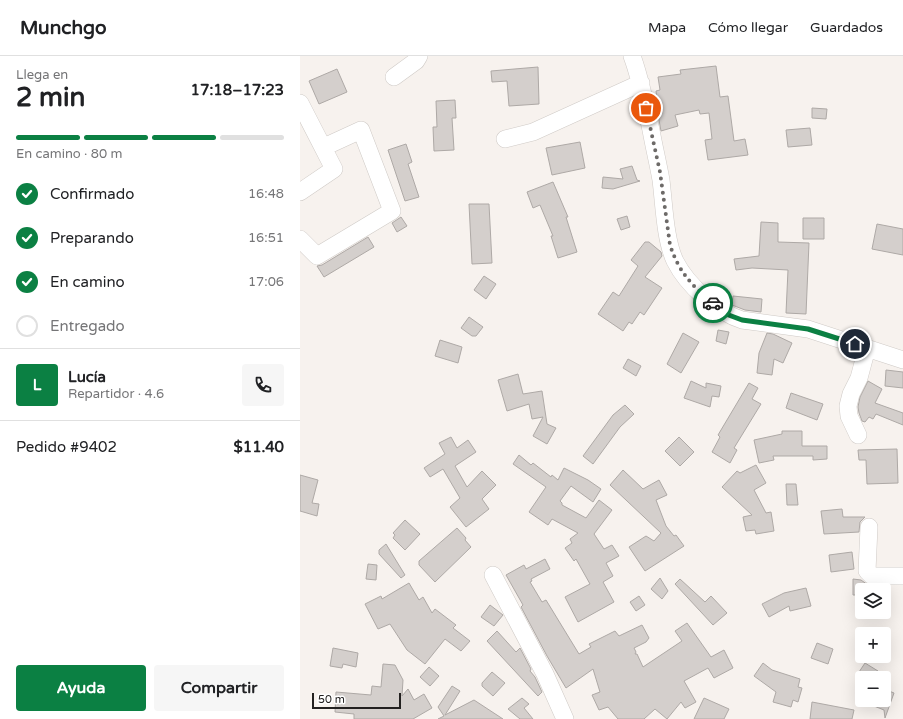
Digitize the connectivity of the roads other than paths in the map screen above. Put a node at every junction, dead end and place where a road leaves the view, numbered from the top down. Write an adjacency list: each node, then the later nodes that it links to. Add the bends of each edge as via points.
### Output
1 (419, 56): 3 (street)
2 (632, 56): 4 (street)
3 (394, 77)
4 (641, 83): 6 (street, via 533,132); 10 (street, via 660,172 670,245 675,261 690,283 734,318 808,329)
5 (300, 103): 7 (street)
6 (505, 139)
7 (324, 147): 8 (street, via 334,169); 9 (street, via 361,130 392,212 317,256)
8 (300, 192)
9 (300, 239)
10 (867, 348): 11 (street); 12 (street, via 848,406 849,416)
11 (903, 360)
12 (858, 435)
13 (869, 527): 15 (street, via 869,574)
14 (493, 575): 16 (street)
15 (903, 576)
16 (565, 719)

